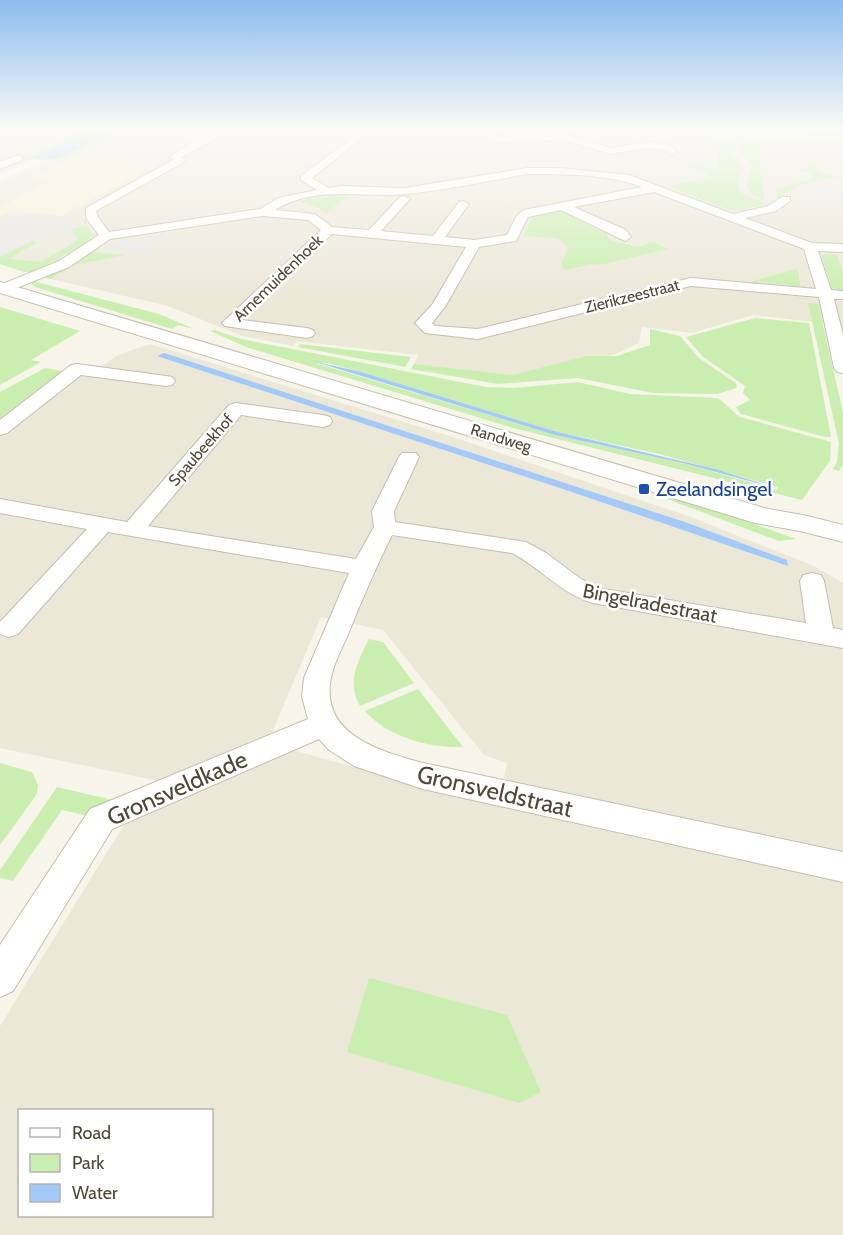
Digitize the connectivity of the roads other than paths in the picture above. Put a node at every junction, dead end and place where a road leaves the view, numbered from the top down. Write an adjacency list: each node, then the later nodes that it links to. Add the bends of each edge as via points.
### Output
1 (134, 186): 15 (street, via 90,210)
2 (317, 186): 6 (street)
3 (441, 186): 6 (street, via 404,192 351,188)
4 (649, 186): 5 (street)
5 (656, 188): 10 (street); 12 (street)
6 (326, 191): 11 (street, via 282,200)
7 (404, 199): 14 (street)
8 (778, 201): 12 (street, via 772,209)
9 (463, 204): 17 (street)
10 (561, 206): 16 (street); 18 (street, via 523,215 512,238)
11 (263, 212): 13 (street, via 311,217); 15 (street)
12 (734, 217): 19 (street)
13 (329, 230): 14 (street); 25 (street, Arnemuidenhoek, via 230,323)
14 (372, 234): 17 (street)
15 (106, 236): 21 (street, via 64,264)
16 (626, 237)
17 (437, 239): 18 (street)
18 (474, 244): 24 (street, Zierikzeestraat)
19 (810, 247): 20 (street); 22 (street)
20 (843, 248)
21 (5, 285): 33 (street, Randweg, via 192,346)
22 (825, 294): 23 (street, Zierikzeestraat); 26 (street, Zierikzeestraat, via 691,282); 27 (street)
23 (843, 296)
24 (438, 307): 26 (street); 26 (street, Zierikzeestraat, via 423,323 431,330)
25 (307, 333)
26 (478, 334)
27 (843, 368)
28 (166, 381): 30 (street, via 77,369)
29 (323, 421): 36 (street, Spaubeekhof, via 236,409)
30 (0, 429)
31 (409, 457): 35 (street, via 383,511)
32 (0, 506): 34 (street)
33 (765, 517): 37 (street, Randweg); 38 (street, Randweg)
34 (102, 525): 36 (street); 41 (street)
35 (385, 527): 39 (street); 42 (street, Bingelradestraat, via 518,548 530,553 566,583 593,596)
36 (132, 530): 39 (street)
37 (843, 534)
38 (843, 553)
39 (363, 568): 43 (street, Gronsveldstraat, via 316,678 315,693)
40 (812, 581): 42 (street, Bingelradestraat)
41 (9, 627)
42 (832, 637)
43 (325, 724): 44 (street, Gronsveldstraat, via 337,741 352,752 423,776); 45 (street, Gronsveldkade, via 101,819)
44 (843, 867)
45 (0, 978)

